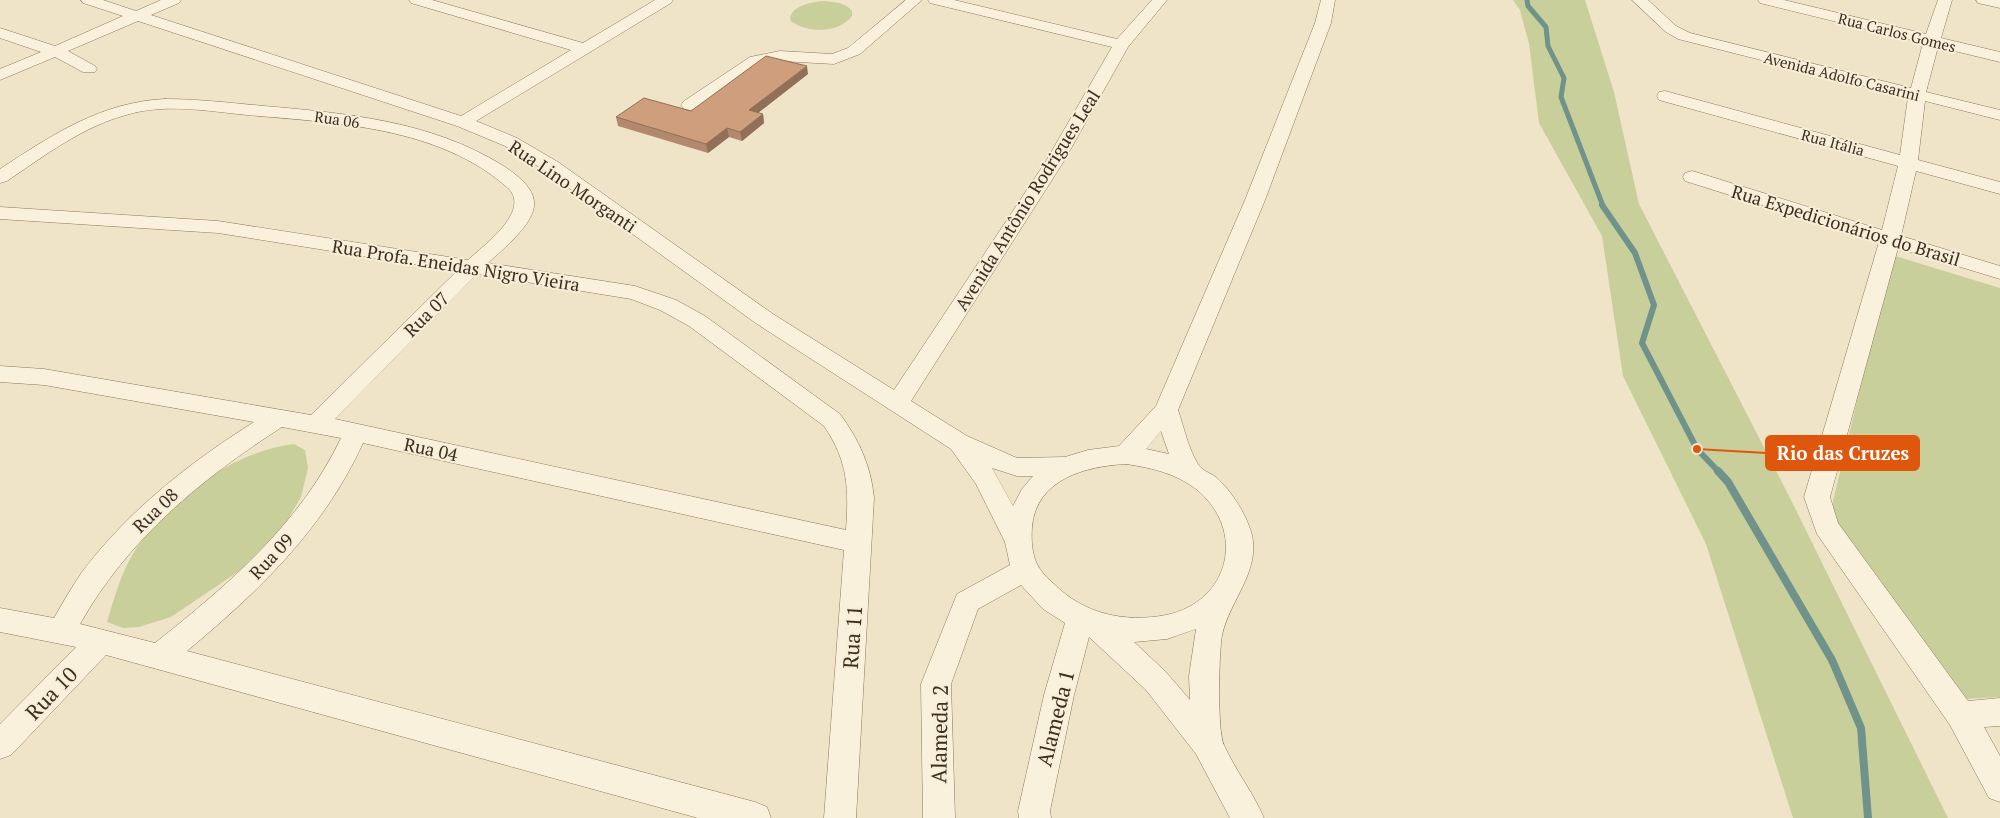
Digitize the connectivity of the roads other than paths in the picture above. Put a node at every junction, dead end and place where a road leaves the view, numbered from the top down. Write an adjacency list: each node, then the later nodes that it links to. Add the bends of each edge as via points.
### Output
1 (88, 0): 12 (street, Rua Lino Morganti)
2 (416, 0): 16 (street)
3 (666, 0): 16 (street)
4 (915, 0): 23 (street, via 854,51 834,59 780,56 756,60)
5 (935, 0): 15 (street)
6 (1160, 0): 15 (street, Avenida Antônio Rodrigues Leal)
7 (1328, 0): 37 (street, via 1323,23 1255,200)
8 (1640, 0): 21 (street, Avenida Adolfo Casarini, via 1671,29 1684,36)
9 (1765, 0): 14 (street, Rua Carlos Gomes)
10 (1945, 0): 14 (street)
11 (163, 1): 12 (street)
12 (137, 16): 17 (street); 25 (street, Rua Lino Morganti)
13 (0, 33): 17 (street)
14 (1932, 40): 18 (street, Rua Carlos Gomes); 21 (street)
15 (1121, 44): 36 (street, Avenida Antônio Rodrigues Leal, via 1055,161)
16 (585, 48): 25 (street)
17 (55, 51): 19 (street); 20 (street)
18 (2000, 57)
19 (89, 69)
20 (0, 75)
21 (1917, 95): 24 (street, Avenida Adolfo Casarini); 26 (street)
22 (1665, 96): 26 (street, Rua Itália)
23 (690, 105)
24 (2000, 116)
25 (463, 122): 36 (street, Rua Lino Morganti, via 511,142 551,166 765,319)
26 (1908, 163): 29 (street, Rua Itália); 32 (street)
27 (0, 177): 30 (street, Rua 06, via 85,124 128,108 171,104 329,117 384,127 466,152 518,185)
28 (1692, 177): 32 (street, Rua Expedicionários do Brasil)
29 (2000, 188)
30 (525, 198): 33 (street, Rua 07, via 519,221)
31 (0, 214): 33 (street, Rua Profa. Eneidas Nigro Vieira, via 218,226)
32 (1890, 240): 34 (street, Rua Expedicionários do Brasil); 56 (street, via 1817,497 1826,528)
33 (473, 268): 39 (street, Rua 07); 43 (street, Rua Profa. Eneidas Nigro Vieira, via 635,293 668,305 697,321 832,420)
34 (2000, 273)
35 (0, 374): 38 (street, Rua 04, via 44,377)
36 (898, 403): 41 (street, Rua Lino Morganti)
37 (1166, 410): 42 (street); 45 (street)
38 (278, 418): 39 (street, Rua 04); 52 (street, Rua 08, via 226,450 177,488 132,531 93,579)
39 (316, 424): 40 (street, Rua 04)
40 (356, 433): 47 (street, Rua 04); 54 (street, Rua 09, via 330,484 289,539 232,597)
41 (958, 442): 44 (street, via 1018,467); 46 (street, via 986,479)
42 (1126, 454): 44 (street, via 1098,456); 45 (street, via 1163,461)
43 (854, 456): 47 (street, Rua 11, via 860,476)
44 (1066, 466): 46 (street, via 1039,485 1026,503)
45 (1188, 472): 49 (street, via 1217,494 1234,518 1241,545 1237,573)
46 (1017, 539): 48 (street)
47 (858, 543): 61 (street, Rua 11)
48 (1025, 570): 51 (street, via 1047,598); 62 (street, Alameda 2, via 967,602 936,684)
49 (1222, 598): 51 (street, via 1196,618 1162,629 1121,630); 58 (street, via 1208,635 1204,676)
50 (0, 620): 52 (street)
51 (1087, 621): 58 (street, via 1156,681); 63 (street, Alameda 1, via 1044,755)
52 (61, 631): 53 (street)
53 (101, 641): 54 (street); 57 (street, Rua 10)
54 (159, 657): 60 (street)
55 (2000, 712): 56 (street)
56 (1961, 715): 59 (street)
57 (0, 744)
58 (1207, 744): 64 (street)
59 (2000, 787)
60 (755, 818)
61 (840, 818)
62 (939, 818)
63 (1035, 818)
64 (1248, 818)

